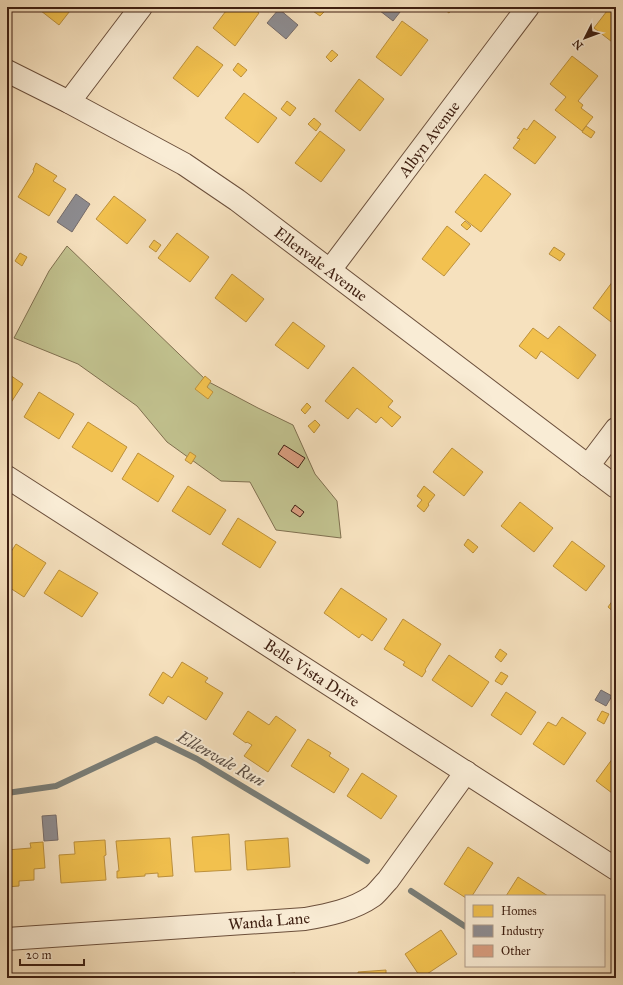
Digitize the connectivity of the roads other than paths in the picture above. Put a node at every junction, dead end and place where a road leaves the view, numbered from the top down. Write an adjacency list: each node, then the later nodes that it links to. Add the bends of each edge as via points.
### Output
1 (141, 7): 4 (street)
2 (528, 7): 5 (street, Albyn Avenue)
3 (7, 71): 4 (street, Ellenvale Avenue)
4 (69, 102): 5 (street, Ellenvale Avenue, via 184,164 237,200)
5 (330, 270): 7 (street, Ellenvale Avenue)
6 (616, 429): 7 (street)
7 (588, 466): 9 (street, Ellenvale Avenue)
8 (7, 477): 10 (street, Belle Vista Drive)
9 (616, 487)
10 (466, 772): 11 (street, Belle Vista Drive); 12 (street, Wanda Lane, via 388,880 373,896 353,907 304,919)
11 (616, 869)
12 (7, 939)

